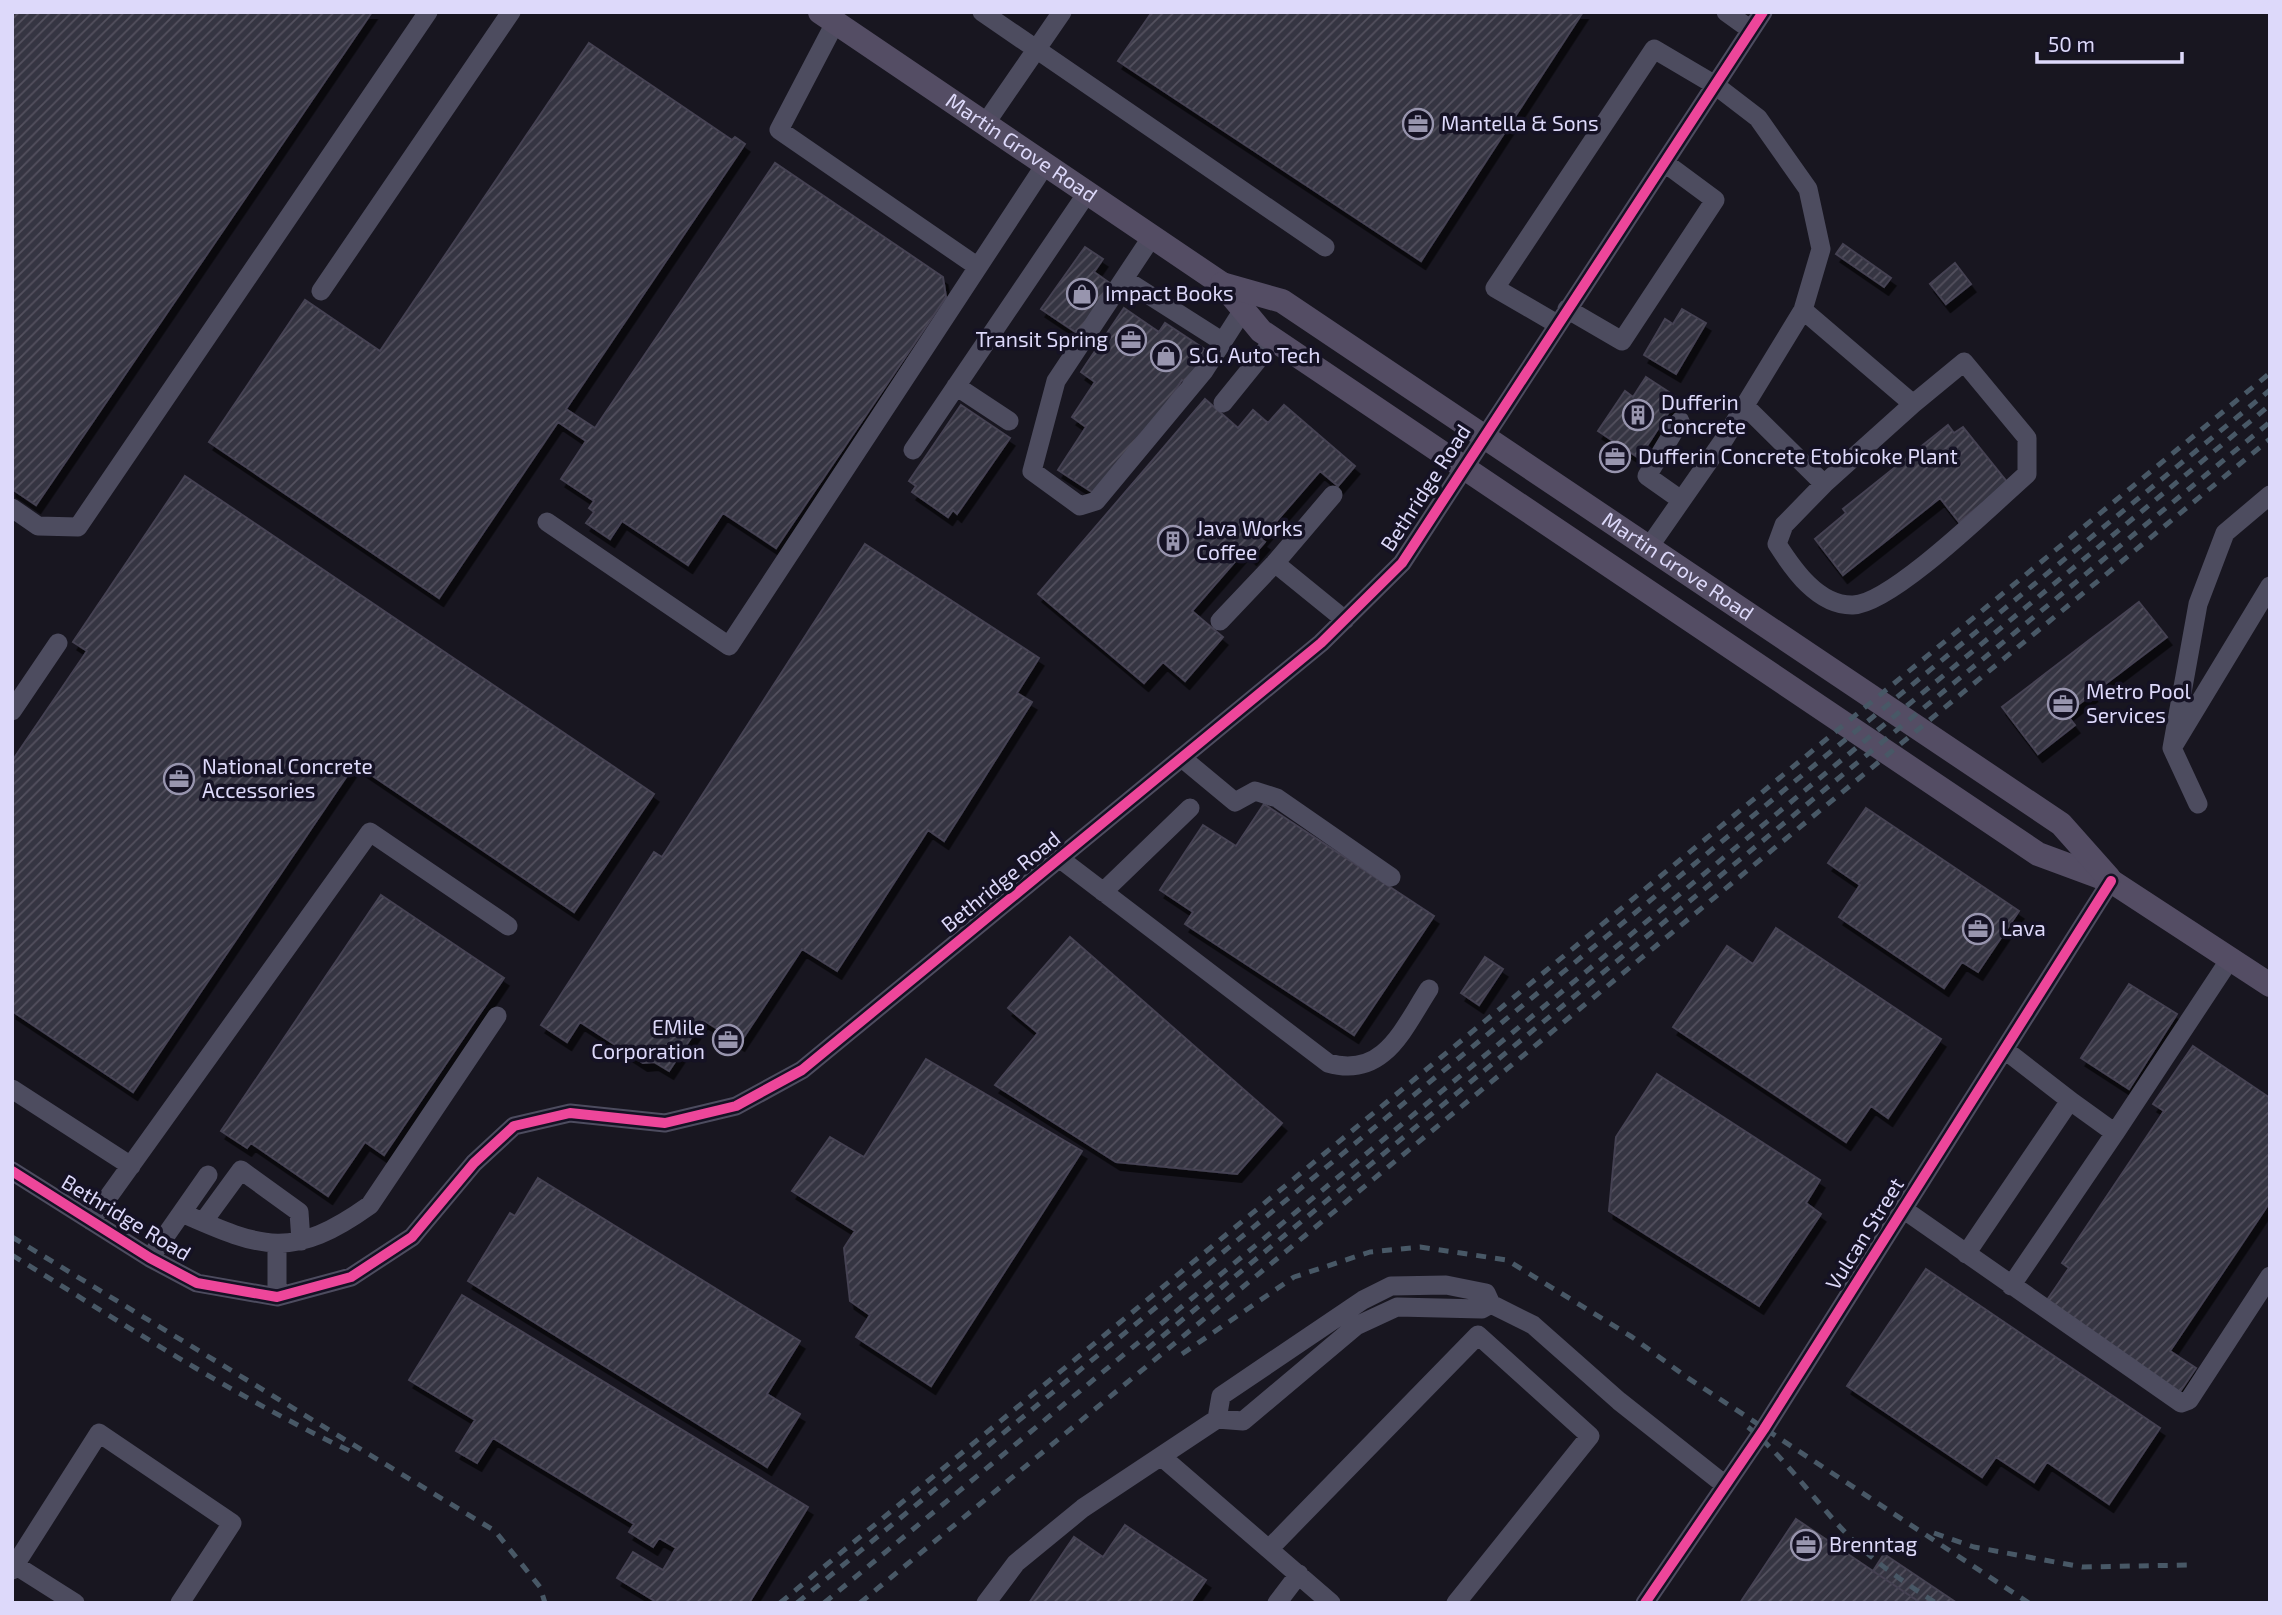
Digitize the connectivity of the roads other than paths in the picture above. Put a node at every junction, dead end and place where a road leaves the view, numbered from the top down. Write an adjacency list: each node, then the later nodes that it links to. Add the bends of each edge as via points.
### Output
1 (428, 12): 39 (street, via 78,527 38,526)
2 (511, 12): 20 (street)
3 (982, 12): 9 (street)
4 (1062, 12): 9 (street)
5 (1726, 12): 8 (street)
6 (1763, 12): 8 (street, Bethridge Road)
7 (828, 18): 11 (main road, Martin Grove Road); 17 (street, via 779,130)
8 (1751, 30): 10 (street, Bethridge Road)
9 (1036, 49): 11 (street); 16 (street)
10 (1715, 85): 12 (street, Bethridge Road); 22 (street, via 1758,118 1808,189 1821,249); 23 (street, via 1654,48 1495,288)
11 (985, 124): 13 (main road, Martin Grove Road)
12 (1665, 163): 23 (street, Bethridge Road); 23 (street, via 1714,200 1622,341)
13 (1045, 165): 14 (main road, Martin Grove Road); 17 (street)
14 (1087, 193): 15 (main road, Martin Grove Road); 26 (street)
15 (1151, 238): 18 (street); 19 (main road, Martin Grove Road)
16 (1325, 247)
17 (978, 267): 40 (street, via 729,646)
18 (1124, 279): 25 (street); 25 (street, via 1056,381 1032,471 1080,506 1096,501 1205,371)
19 (1222, 284): 21 (main road, Martin Grove Road); 32 (main road, Martin Grove Road, via 1282,301)
20 (321, 291)
21 (1243, 310): 24 (main road, Martin Grove Road); 25 (street)
22 (1803, 310): 28 (street); 29 (street)
23 (1562, 317): 32 (street, Bethridge Road)
24 (1274, 340): 27 (street); 34 (main road, Martin Grove Road)
25 (1223, 342)
26 (956, 386): 30 (street); 33 (street)
27 (1223, 402)
28 (1913, 404): 35 (street); 35 (street, via 1964,362 2027,438 2027,474 1894,589 1853,605 1826,597 1794,571 1777,544 1784,525)
29 (1745, 406): 35 (street); 38 (street)
30 (1009, 421)
31 (1680, 421): 38 (street, via 1647,476)
32 (1484, 436): 34 (street, Bethridge Road); 41 (main road, Martin Grove Road)
33 (913, 450)
34 (1464, 466): 44 (street, Bethridge Road, via 1402,563); 54 (main road, Martin Grove Road, via 2038,854)
35 (1824, 484)
36 (1333, 495): 42 (street)
37 (2270, 495): 48 (street, via 2225,533 2198,604)
38 (1681, 500): 41 (street)
39 (12, 508)
40 (547, 522)
41 (1649, 547): 54 (main road, Martin Grove Road, via 2061,824)
42 (1275, 562): 44 (street); 45 (street)
43 (2270, 586): 48 (street)
44 (1345, 620): 49 (street, Bethridge Road)
45 (1220, 621)
46 (58, 643): 47 (street)
47 (12, 711)
48 (2172, 748): 50 (street)
49 (1182, 758): 52 (street, Bethridge Road); 53 (street, via 1236,802 1255,790 1278,798)
50 (2198, 804)
51 (1190, 808): 55 (street)
52 (1059, 858): 55 (street); 78 (street, Bethridge Road, via 802,1070 736,1106 665,1123 570,1113 514,1126 474,1163 412,1237 351,1277)
53 (1391, 877)
54 (2111, 881): 57 (main road, Martin Grove Road); 61 (street, Vulcan Street)
55 (1103, 892): 59 (street, via 1328,1063 1346,1068 1371,1063 1392,1047)
56 (508, 926): 65 (street, via 370,832)
57 (2230, 959): 58 (main road, Martin Grove Road); 64 (street)
58 (2270, 985)
59 (1429, 989)
60 (497, 1016): 72 (street, via 370,1205 340,1227)
61 (2005, 1050): 63 (street); 68 (street, Vulcan Street)
62 (12, 1089): 65 (street)
63 (2072, 1101): 64 (street); 74 (street)
64 (2115, 1133): 77 (street)
65 (131, 1166): 70 (street)
66 (12, 1171): 70 (street, Bethridge Road)
67 (208, 1175): 69 (street)
68 (1903, 1209): 74 (street); 82 (street, Vulcan Street)
69 (182, 1213): 71 (street); 75 (street)
70 (92, 1222): 75 (street, Bethridge Road)
71 (203, 1222): 72 (street, via 241,1170 299,1212); 73 (street, via 243,1240)
72 (301, 1241): 73 (street)
73 (277, 1245): 78 (street)
74 (1966, 1254): 77 (street)
75 (150, 1258): 78 (street, Bethridge Road, via 197,1283)
76 (2270, 1276): 77 (street, via 2189,1400 2181,1403)
77 (2011, 1286)
78 (277, 1297)
79 (1491, 1304): 80 (street, via 1482,1309 1397,1307 1356,1325 1243,1421); 80 (street, via 1486,1293 1446,1285 1391,1286 1221,1396); 82 (street, via 1533,1325)
80 (1217, 1419): 81 (street)
81 (1162, 1457): 83 (street); 88 (street, via 1083,1508 1016,1563)
82 (1725, 1486): 92 (street, Vulcan Street)
83 (1269, 1549): 85 (street); 91 (street, via 1478,1335 1590,1436)
84 (14, 1567): 86 (street); 87 (street, via 99,1433 232,1523)
85 (1299, 1574): 89 (street); 90 (street)
86 (75, 1603)
87 (180, 1603)
88 (986, 1603)
89 (1277, 1603)
90 (1331, 1603)
91 (1455, 1603)
92 (1645, 1603)

